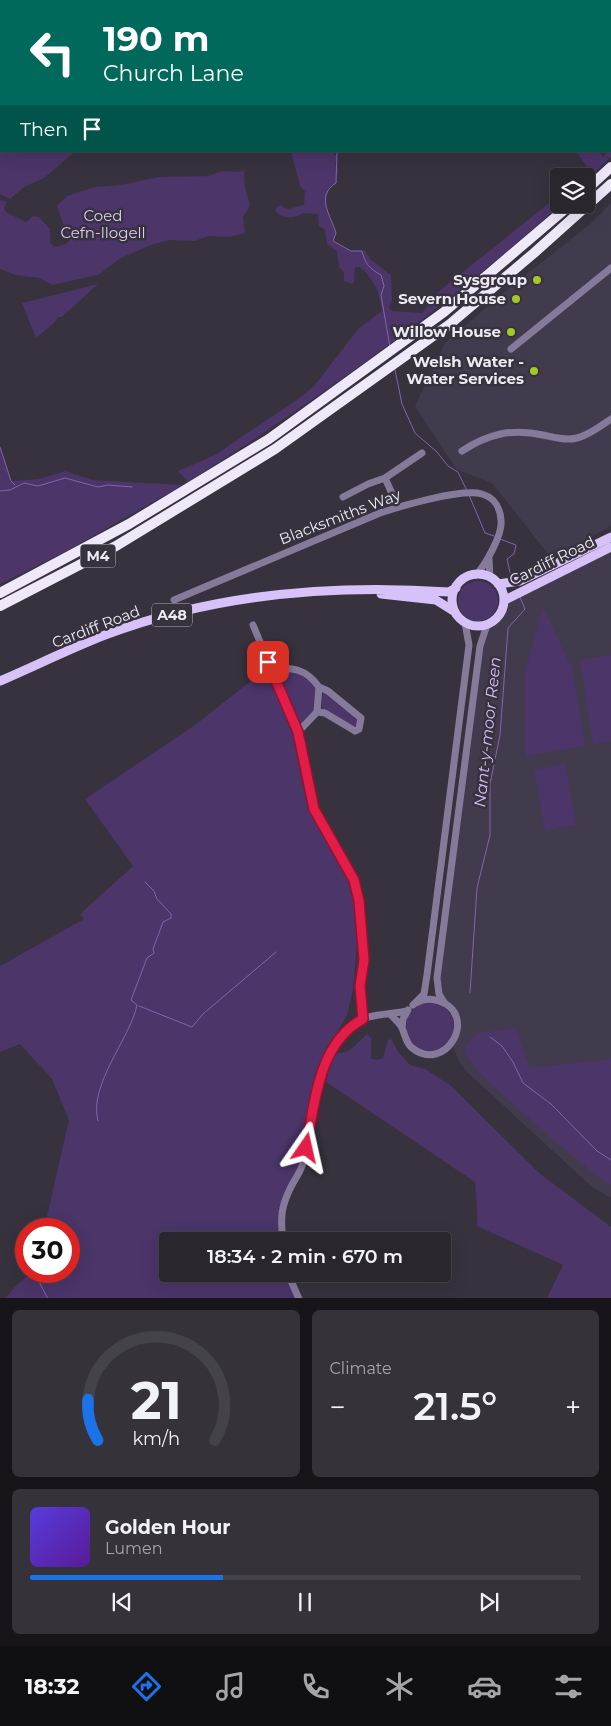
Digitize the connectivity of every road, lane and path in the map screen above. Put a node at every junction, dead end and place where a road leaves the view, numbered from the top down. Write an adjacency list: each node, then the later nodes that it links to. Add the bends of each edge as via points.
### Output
1 (611, 167): 2 (highway)
2 (595, 182)
3 (611, 184): 24 (highway, M4, via 450,324 275,449 101,554)
4 (560, 213): 21 (highway, M4, via 444,312 269,439 188,490)
5 (611, 268): 6 (street)
6 (511, 349)
7 (611, 419): 8 (street, via 577,438 506,432 482,438)
8 (462, 451)
9 (422, 453): 10 (street)
10 (386, 478): 11 (street); 12 (street)
11 (343, 497)
12 (398, 507): 15 (street, Blacksmiths Way, via 481,493 496,502 502,527); 22 (street, Blacksmiths Way)
13 (611, 537): 18 (main road, Cardiff Road, via 520,581)
14 (611, 547): 23 (main road, Cardiff Road)
15 (490, 554): 16 (street, Blacksmiths Way); 17 (street, Blacksmiths Way)
16 (476, 574): 17 (main road); 19 (main road)
17 (490, 577): 18 (main road)
18 (498, 584): 23 (main road)
19 (456, 588): 20 (main road, Cardiff Road / A48, via 449,592); 25 (main road, via 453,596)
20 (354, 590): 25 (main road, Cardiff Road / A48, via 436,600); 30 (main road, Cardiff Road / A48, via 244,599 202,607 105,635)
21 (0, 593)
22 (174, 600)
23 (504, 600): 28 (main road, via 498,617)
24 (0, 606)
25 (455, 612): 26 (main road)
26 (465, 623): 28 (main road); 35 (street, via 469,645 427,976 424,994)
27 (253, 625): 29 (street)
28 (487, 625): 34 (street, via 479,654 444,912 437,978 439,994)
29 (271, 670): 31 (street, via 297,669 306,673); 33 (street)
30 (0, 681)
31 (319, 687): 32 (street); 32 (street, via 361,718 361,724 355,731 325,713)
32 (317, 712): 33 (street)
33 (298, 732): 38 (street, via 314,809 354,880 359,901 364,960 360,986)
34 (444, 1002): 35 (street, via 428,999); 39 (street, via 458,1022 457,1034 446,1050 427,1054 418,1052 410,1046)
35 (413, 1005): 36 (street)
36 (407, 1011): 37 (street); 39 (street)
37 (391, 1014): 38 (street); 39 (street)
38 (363, 1019): 40 (street, via 336,1042 325,1067 314,1102 302,1166 282,1206)
39 (402, 1028)
40 (282, 1232)
41 (292, 1282): 42 (street)
42 (299, 1298)

